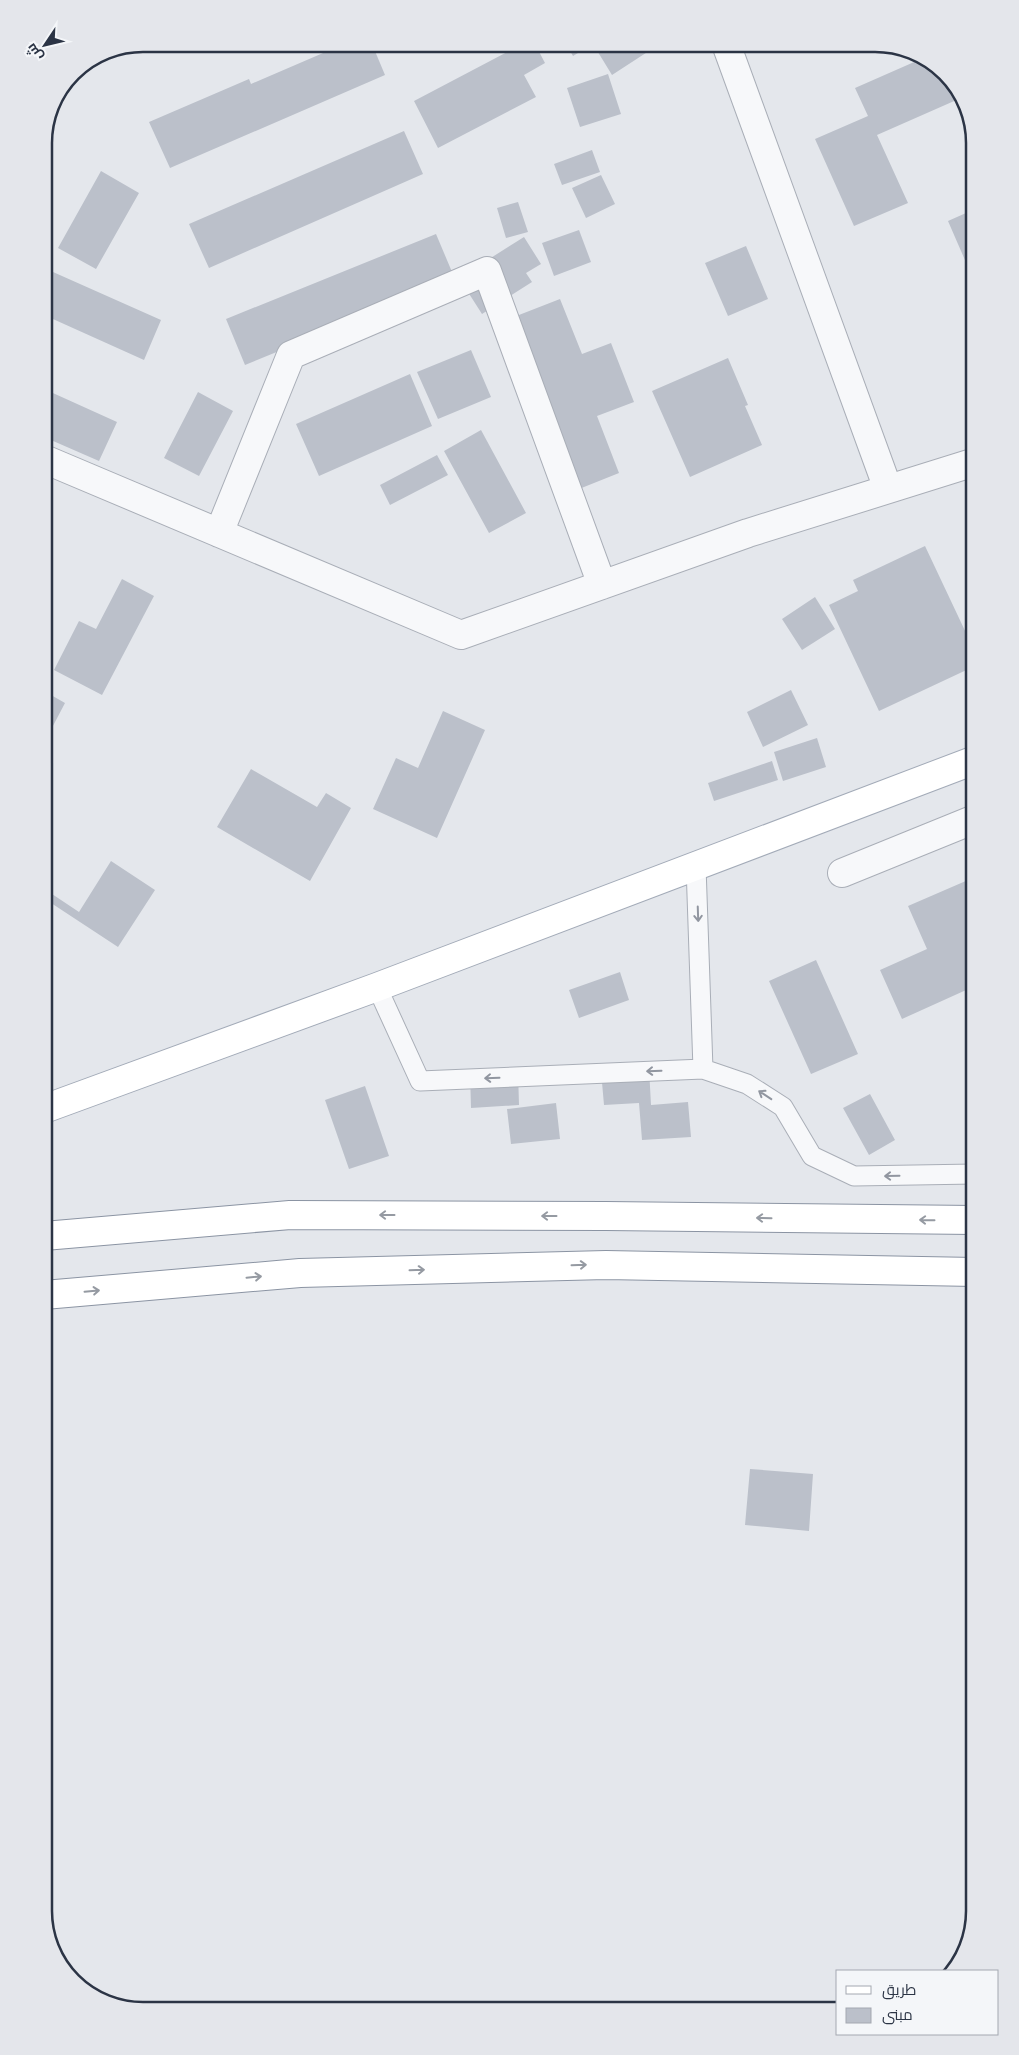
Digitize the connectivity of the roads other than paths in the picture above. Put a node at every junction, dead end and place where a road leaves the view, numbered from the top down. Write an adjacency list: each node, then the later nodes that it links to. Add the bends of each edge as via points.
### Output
1 (729, 53): 4 (street)
2 (53, 463): 5 (street)
3 (966, 465): 4 (street)
4 (888, 489): 6 (street)
5 (219, 533): 6 (street, via 460,636); 6 (street, via 291,355 487,271)
6 (602, 586)
7 (966, 763): 9 (main road)
8 (966, 823): 10 (street)
9 (696, 866): 11 (main road); 12 (lane, one-way to 12)
10 (842, 873)
11 (376, 987): 12 (lane, one-way to 11, via 420,1081); 13 (main road)
12 (703, 1069): 14 (lane, one-way to 12, via 854,1176 812,1156 783,1107 747,1084)
13 (52, 1106)
14 (966, 1174)
15 (966, 1220): 16 (main road, one-way to 16, via 290,1215)
16 (52, 1235)
17 (966, 1272): 18 (main road, one-way to 17, via 300,1274 606,1264)
18 (52, 1294)

